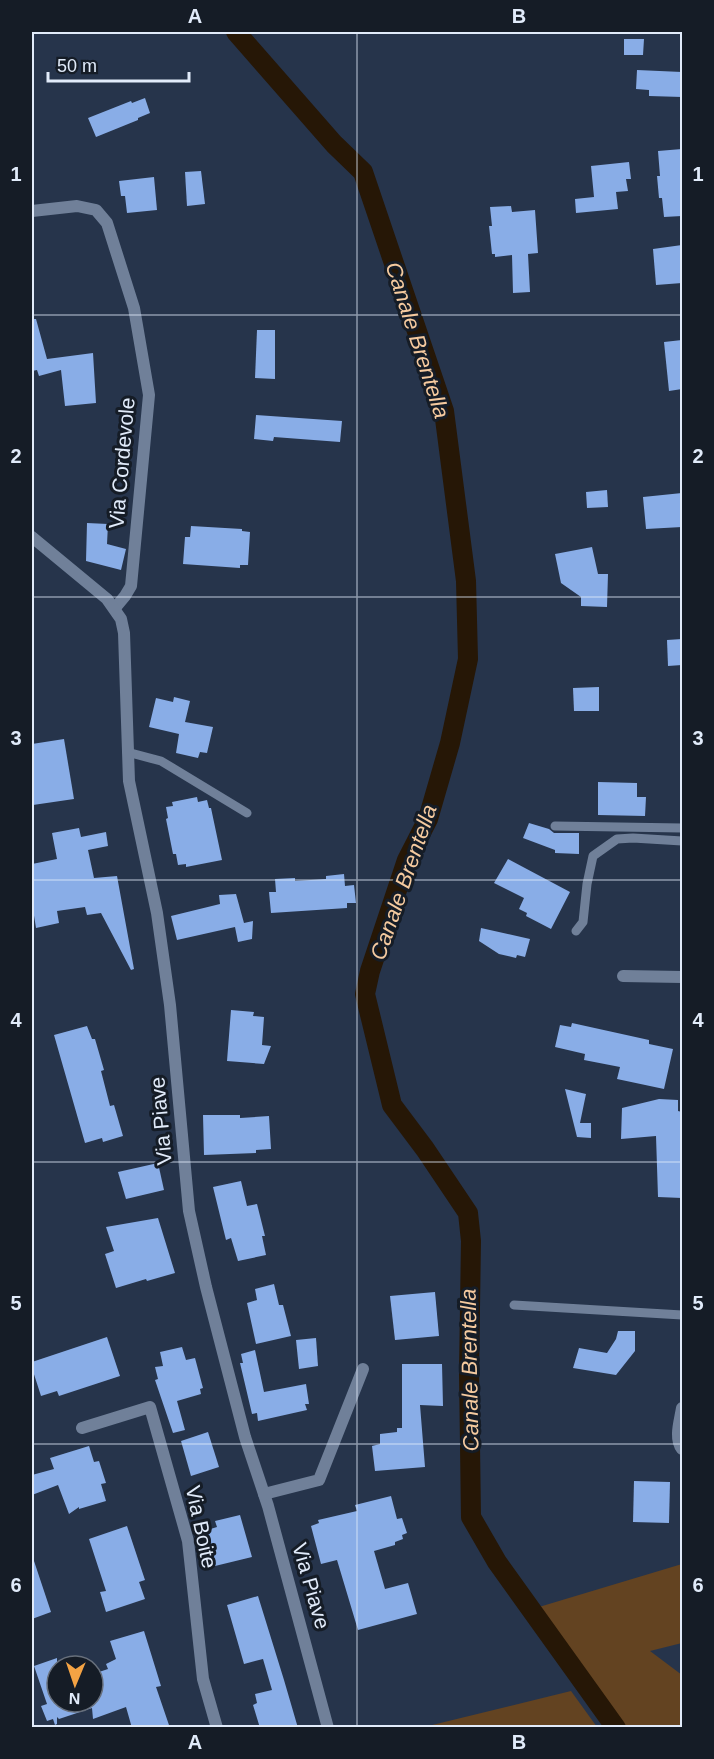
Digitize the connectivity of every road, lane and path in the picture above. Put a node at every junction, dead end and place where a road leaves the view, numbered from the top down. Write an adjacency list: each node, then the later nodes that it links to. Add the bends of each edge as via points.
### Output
1 (32, 211): 3 (street, Via Cordevole, via 77,206 96,210 107,223 135,308 149,395 131,586)
2 (32, 537): 3 (street, Via Piave)
3 (115, 608): 4 (street, Via Piave, via 124,633)
4 (128, 752): 5 (lane, via 161,761); 18 (street, Via Piave, via 129,781 157,912 170,1005 189,1211 233,1392)
5 (247, 813)
6 (555, 826): 7 (lane)
7 (682, 828)
8 (682, 841): 9 (lane, via 617,839 593,856 583,922)
9 (576, 932)
10 (623, 976): 11 (street)
11 (682, 977)
12 (514, 1305): 13 (lane)
13 (682, 1315)
14 (363, 1369): 18 (street, via 319,1480)
15 (682, 1408): 17 (street, via 678,1434)
16 (82, 1428): 19 (street, Via Boite, via 150,1407 188,1541 203,1679)
17 (682, 1449)
18 (264, 1494): 20 (street, Via Piave)
19 (217, 1728)
20 (328, 1728)

